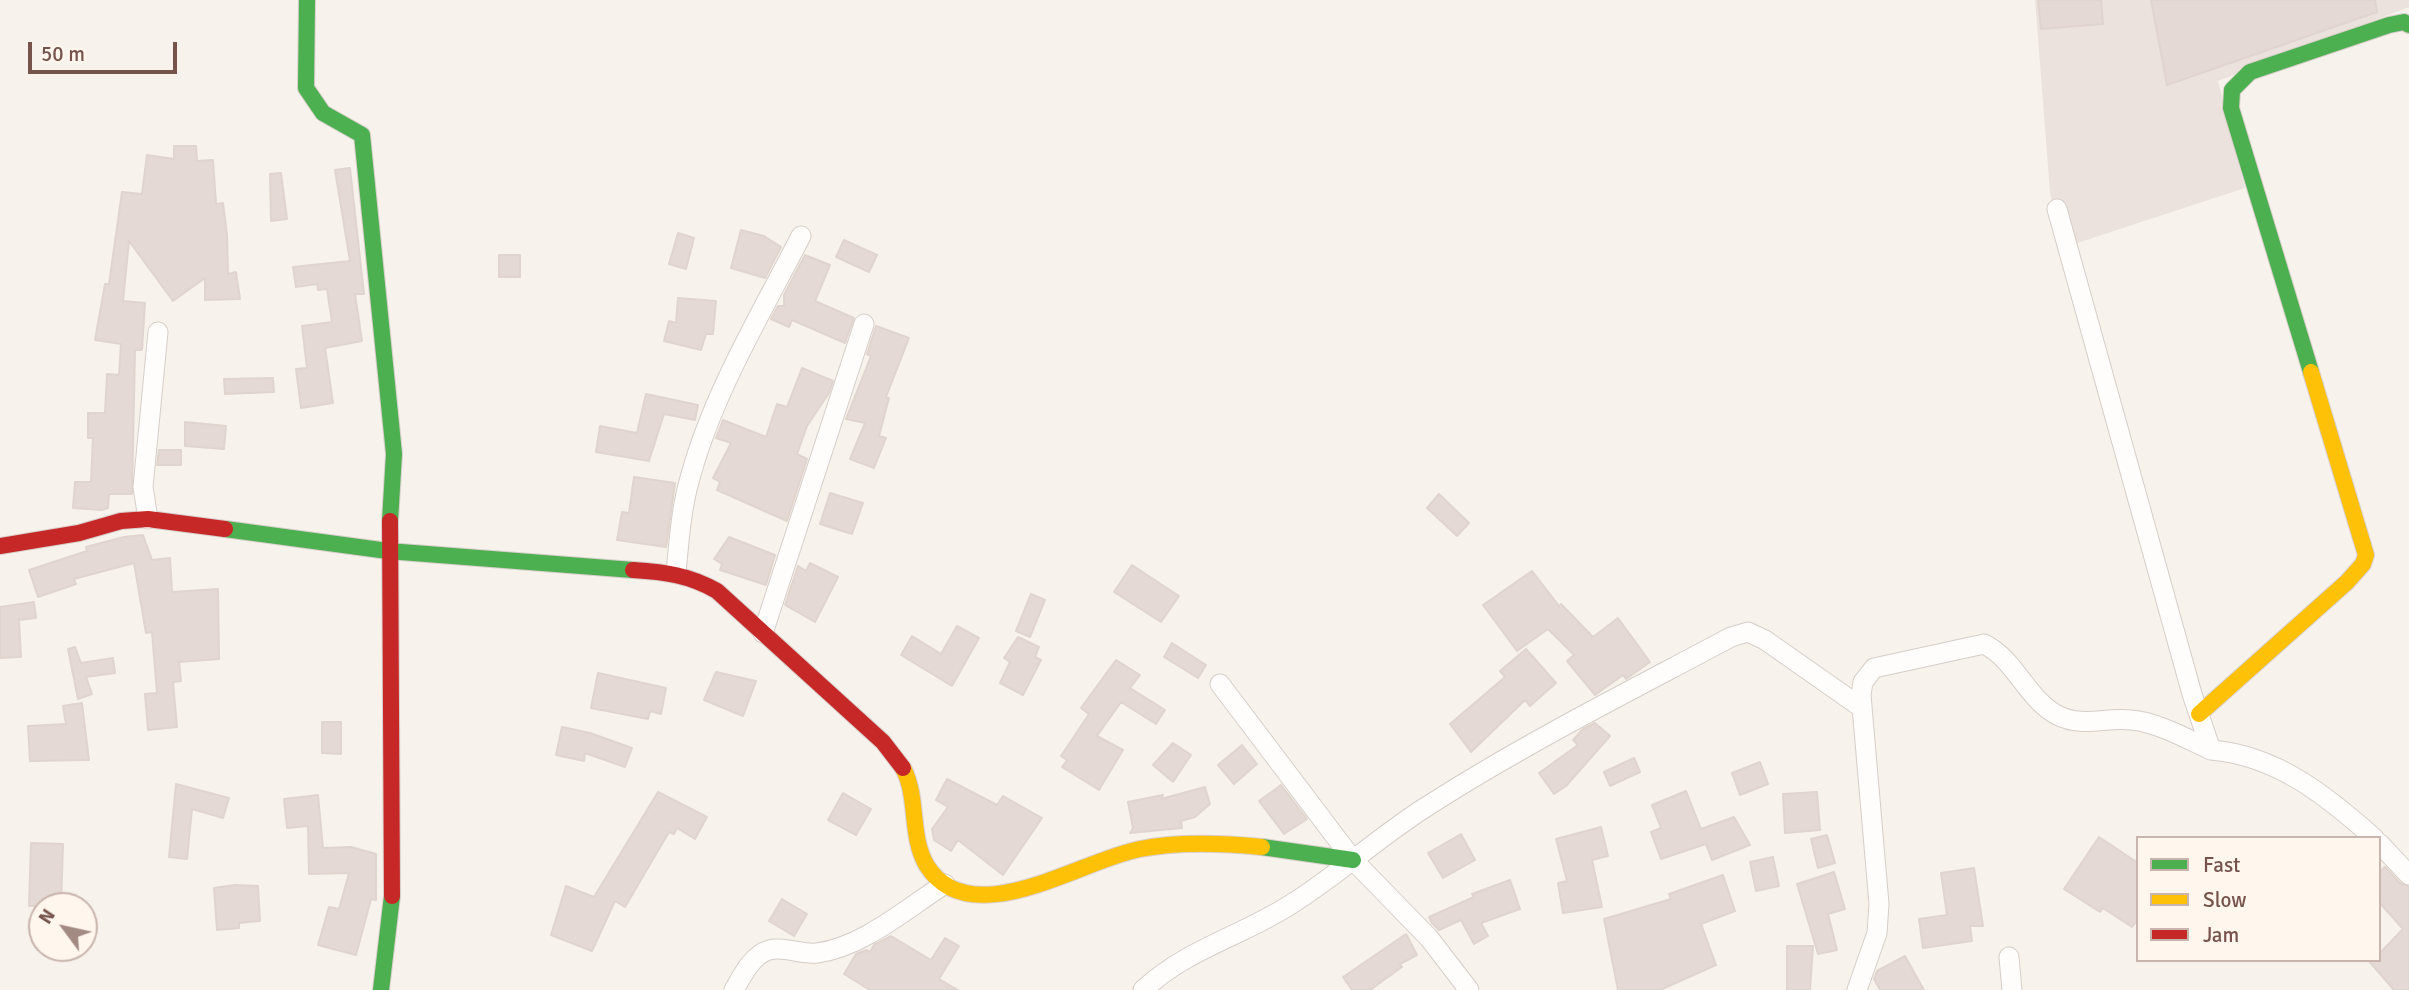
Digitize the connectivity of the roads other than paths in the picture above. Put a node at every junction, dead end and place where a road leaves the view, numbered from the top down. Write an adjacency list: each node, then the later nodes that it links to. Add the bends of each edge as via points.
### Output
1 (307, 0): 9 (street, via 306,88 323,113 362,135 394,454)
2 (2409, 25): 14 (street, via 2389,25 2250,72 2232,90 2231,108 2367,555 2347,582)
3 (2057, 209): 14 (street)
4 (801, 236): 10 (street, via 730,376 696,457 682,517)
5 (864, 324): 11 (street)
6 (158, 332): 7 (street, via 143,487)
7 (148, 519): 8 (street); 9 (street)
8 (0, 546)
9 (387, 551): 10 (street); 22 (street, via 392,897)
10 (676, 573): 11 (street, via 717,591)
11 (763, 633): 20 (street, via 860,719 902,764 911,785 921,850)
12 (1220, 684): 18 (street)
13 (1862, 708): 15 (street, via 1863,682 1874,668 1984,644 1996,650 2036,700 2072,722 2131,719); 18 (street, via 1765,640 1748,632 1731,637 1514,752); 26 (street, via 1879,904 1877,933)
14 (2199, 714): 15 (street)
15 (2211, 750): 16 (street, via 2231,751 2302,780)
16 (2372, 836)
17 (2381, 845): 19 (street)
18 (1353, 860): 20 (street, via 1256,846 1158,846 1092,862 1014,893 960,892); 24 (street, via 1292,904 1201,948); 25 (street, via 1429,939)
19 (2409, 875)
20 (944, 884): 23 (street, via 841,946 817,953 770,950 752,962)
21 (2009, 957): 27 (street)
22 (382, 990)
23 (734, 990)
24 (1143, 990)
25 (1469, 990)
26 (1857, 990)
27 (2012, 990)

